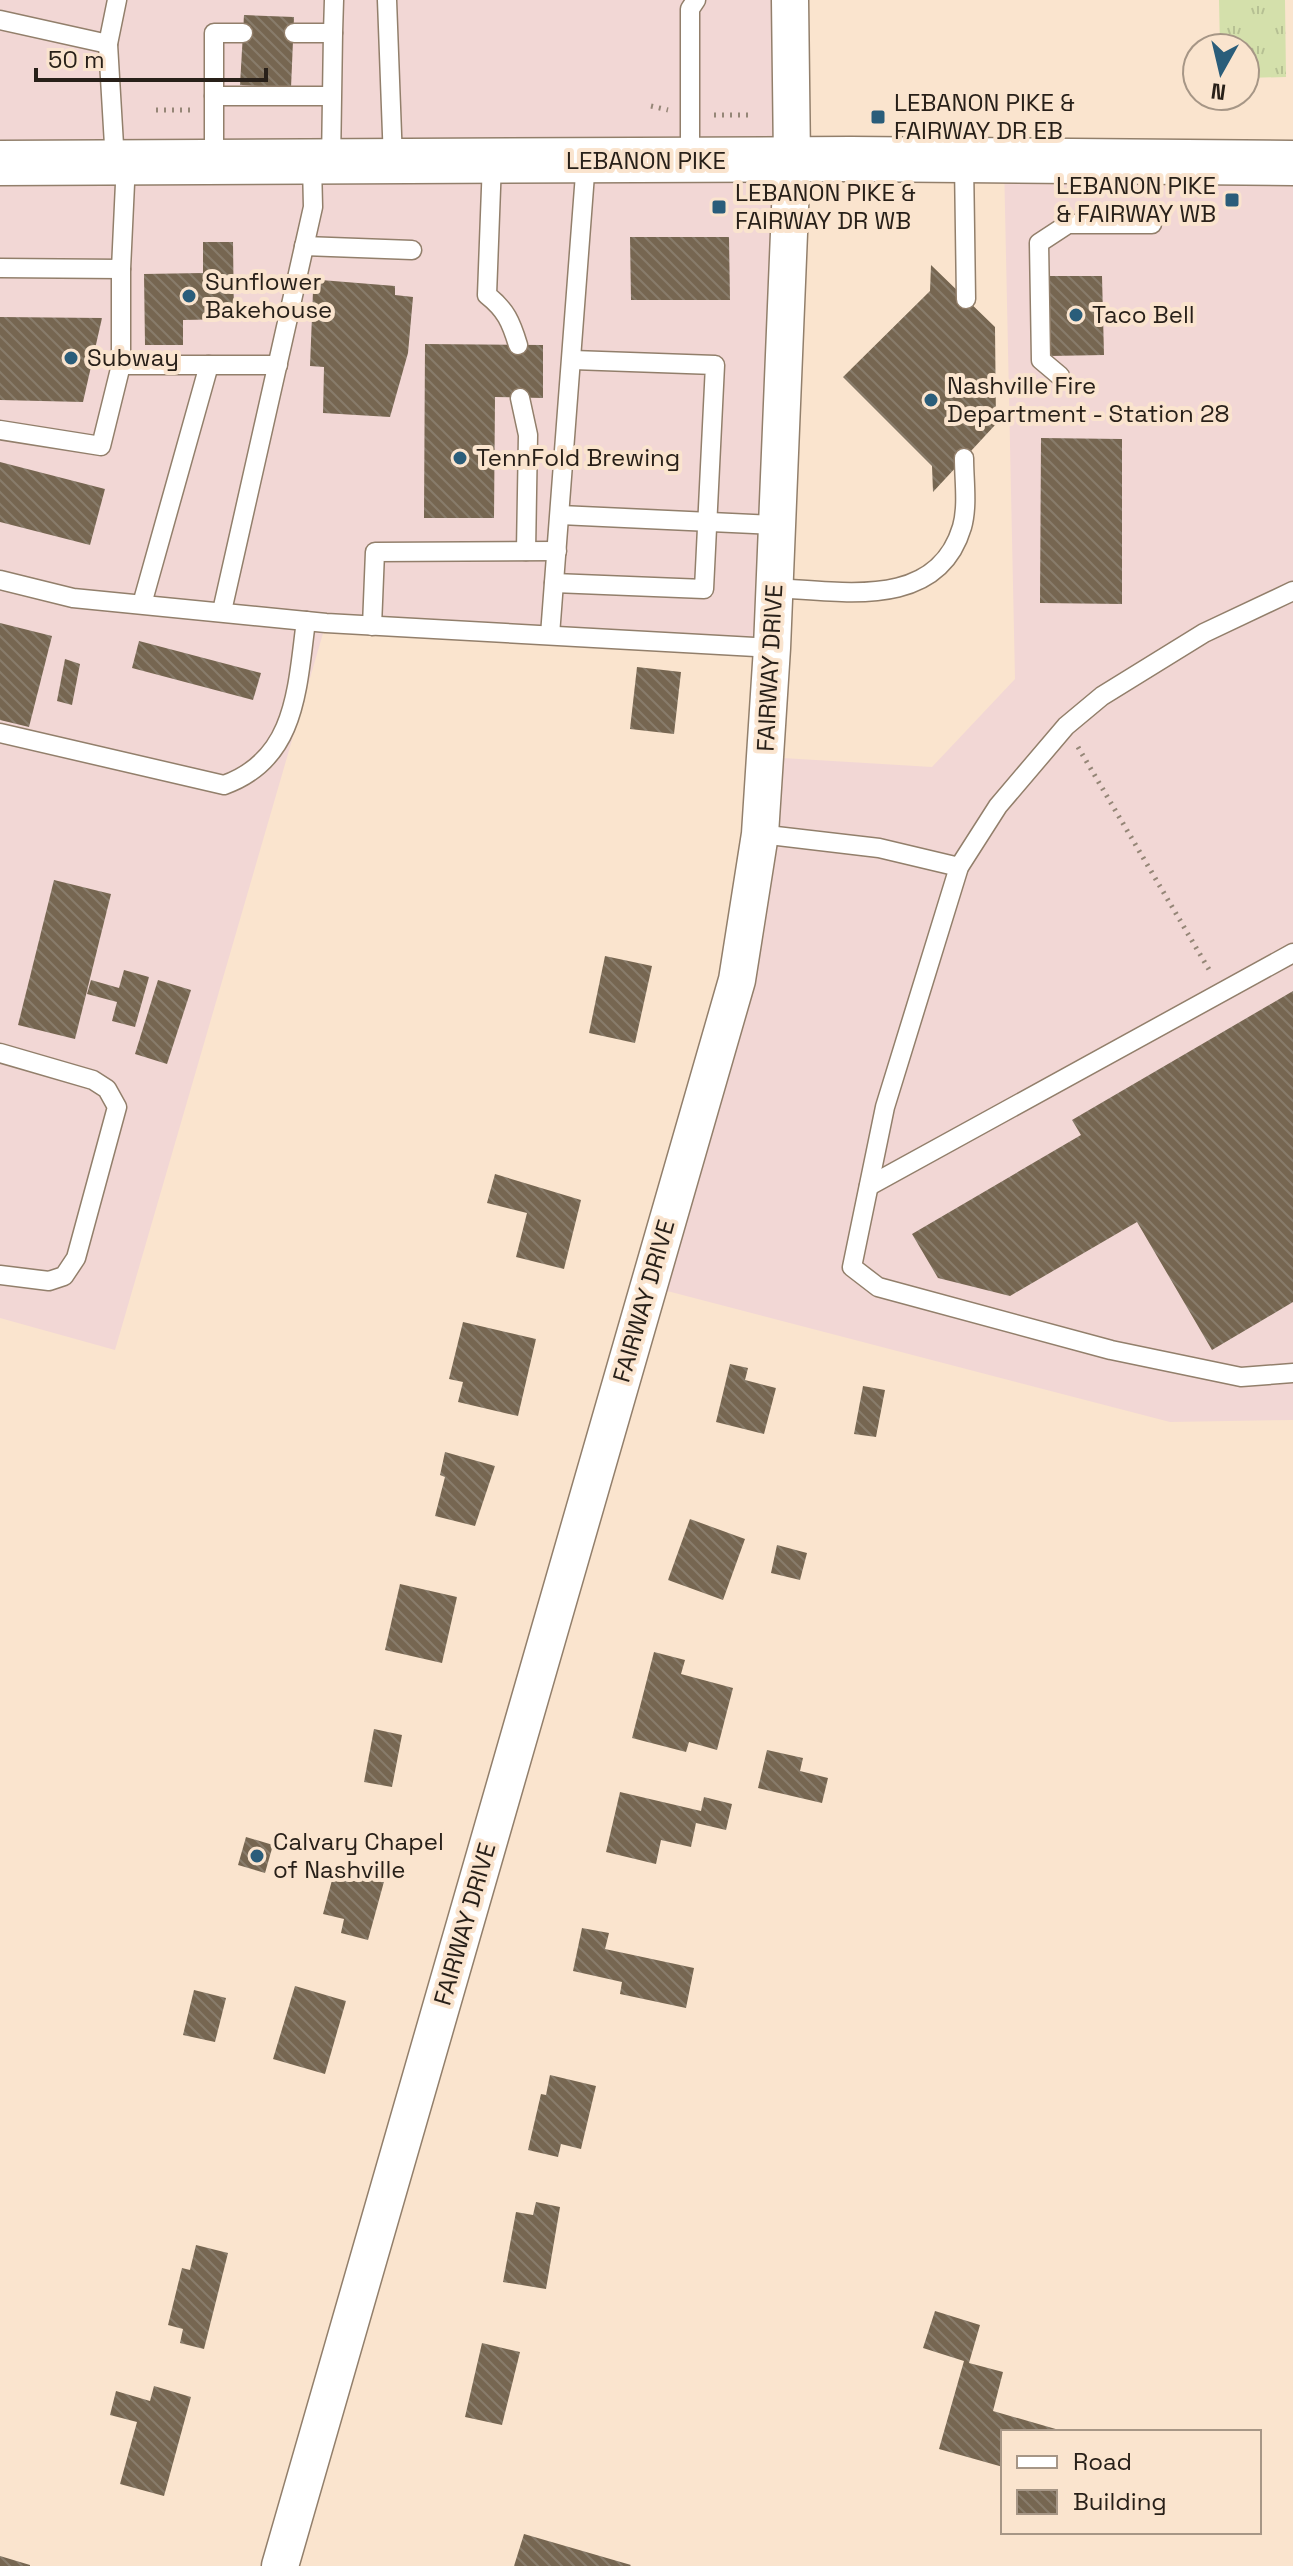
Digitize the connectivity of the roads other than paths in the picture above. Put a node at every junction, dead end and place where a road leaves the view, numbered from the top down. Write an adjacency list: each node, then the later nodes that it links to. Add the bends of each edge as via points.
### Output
1 (117, 0): 10 (lane)
2 (334, 0): 9 (lane)
3 (387, 0): 18 (lane)
4 (696, 0): 15 (lane, via 690,9)
5 (790, 0): 13 (street, FAIRWAY DRIVE)
6 (0, 20): 10 (lane)
7 (243, 33): 11 (lane, via 214,33)
8 (294, 33): 9 (lane)
9 (333, 33): 12 (lane)
10 (108, 44): 16 (lane)
11 (214, 96): 12 (lane); 17 (lane)
12 (331, 96): 22 (lane)
13 (792, 160): 15 (main road, LEBANON PIKE); 20 (main road, LEBANON PIKE); 41 (street, FAIRWAY DRIVE)
14 (586, 161): 15 (main road, LEBANON PIKE); 19 (main road, LEBANON PIKE); 31 (lane)
15 (690, 161)
16 (120, 162): 17 (main road, LEBANON PIKE); 21 (main road, LEBANON PIKE); 28 (lane)
17 (214, 162): 22 (main road, LEBANON PIKE)
18 (393, 162): 19 (main road, LEBANON PIKE); 22 (main road, LEBANON PIKE)
19 (492, 162): 30 (lane, via 487,295 510,318)
20 (964, 162): 23 (main road, LEBANON PIKE); 29 (lane)
21 (0, 163)
22 (321, 164): 25 (lane)
23 (1293, 165)
24 (1152, 224): 35 (lane, via 1068,224 1039,243 1041,360)
25 (304, 246): 26 (lane); 34 (lane)
26 (412, 250)
27 (0, 268): 28 (lane)
28 (121, 269): 32 (lane)
29 (966, 299)
30 (518, 345)
31 (573, 360): 39 (lane); 40 (lane, via 715,365)
32 (121, 365): 33 (lane); 37 (lane, via 101,446)
33 (209, 365): 34 (lane); 48 (lane)
34 (278, 365): 49 (lane)
35 (1060, 376)
36 (520, 398): 42 (lane, via 528,435)
37 (0, 430)
38 (964, 458): 46 (lane, via 963,525 928,577 894,590)
39 (560, 515): 40 (lane); 43 (lane)
40 (708, 522): 41 (lane); 45 (lane, via 704,589)
41 (777, 525): 46 (street, FAIRWAY DRIVE)
42 (526, 551): 43 (lane); 51 (lane, via 375,552)
43 (557, 551): 45 (lane)
44 (0, 580): 48 (lane, via 73,598)
45 (554, 583): 52 (lane)
46 (775, 588): 53 (street, FAIRWAY DRIVE)
47 (1293, 591): 56 (lane, via 1204,633 1102,696 1066,726 998,806)
48 (142, 604): 49 (lane)
49 (222, 611): 50 (lane)
50 (306, 621): 51 (lane); 54 (lane, via 284,737 244,777 224,785)
51 (372, 626): 52 (lane)
52 (550, 635): 53 (lane)
53 (772, 648): 55 (street, FAIRWAY DRIVE)
54 (0, 733)
55 (760, 834): 56 (lane, via 879,848); 62 (street, FAIRWAY DRIVE, via 737,980)
56 (959, 867): 59 (lane, via 885,1107)
57 (1293, 953): 59 (lane)
58 (0, 1053): 60 (lane, via 93,1080 107,1089 117,1107 76,1258 64,1276 49,1281)
59 (869, 1186): 61 (lane, via 852,1267 878,1287 1111,1350 1241,1377)
60 (0, 1275)
61 (1293, 1373)
62 (280, 2566)

